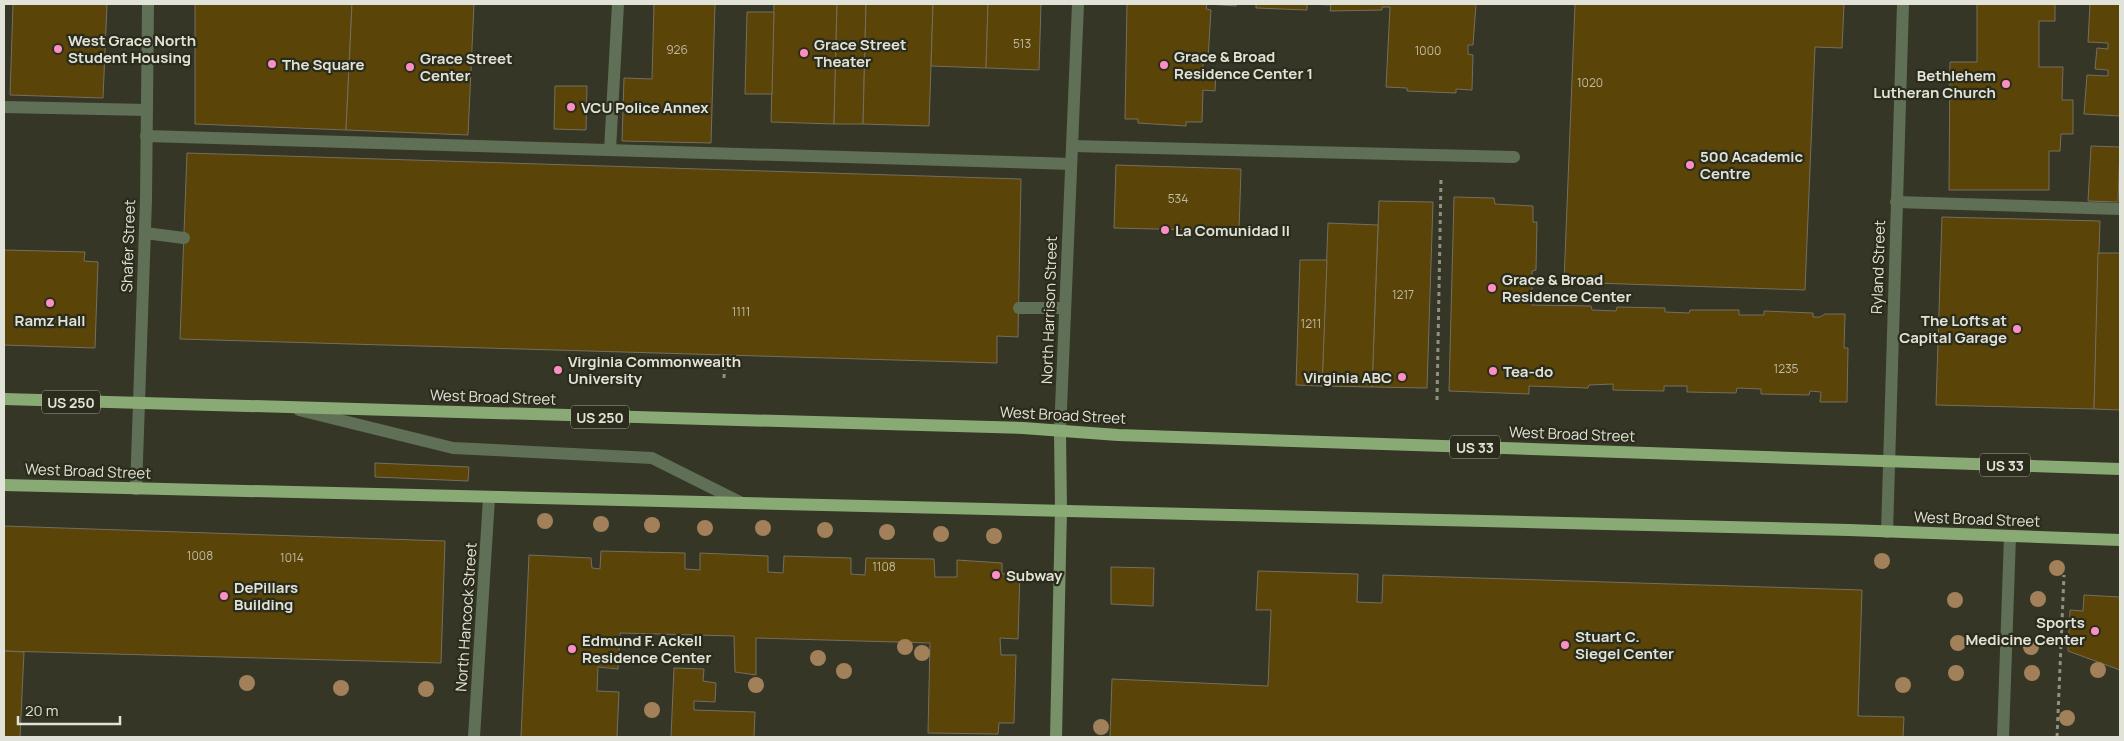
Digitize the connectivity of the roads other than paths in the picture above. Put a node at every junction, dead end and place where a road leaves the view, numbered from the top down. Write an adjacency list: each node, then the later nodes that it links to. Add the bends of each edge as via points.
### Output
1 (148, 4): 6 (street, Shafer Street)
2 (618, 4): 9 (street)
3 (1078, 4): 8 (street, North Harrison Street)
4 (1903, 4): 12 (street, Ryland Street)
5 (4, 107): 6 (street)
6 (147, 110): 7 (street, Shafer Street)
7 (146, 136): 9 (street); 14 (street, Shafer Street)
8 (1073, 146): 10 (street); 11 (street, North Harrison Street)
9 (610, 150): 11 (street)
10 (1514, 157)
11 (1071, 164): 17 (street, North Harrison Street)
12 (1896, 202): 13 (street); 22 (street, Ryland Street)
13 (2120, 209)
14 (145, 233): 15 (street); 19 (street, Shafer Street)
15 (184, 238)
16 (1019, 308): 17 (street)
17 (1065, 308): 21 (street, North Harrison Street)
18 (4, 399): 19 (main road, West Broad Street / US 250)
19 (139, 404): 20 (main road, West Broad Street / US 250); 25 (street, Shafer Street)
20 (290, 408): 21 (main road, West Broad Street / US 250, via 1023,428); 27 (street, via 453,448 652,458)
21 (1060, 432): 22 (main road, West Broad Street / US 33); 28 (main road, North Harrison Street)
22 (1890, 461): 23 (main road, West Broad Street / US 33); 29 (street, Ryland Street)
23 (2120, 469)
24 (4, 485): 25 (main road, West Broad Street)
25 (136, 489): 26 (main road, West Broad Street)
26 (489, 498): 27 (main road, West Broad Street); 32 (street, North Hancock Street)
27 (740, 502): 28 (main road, West Broad Street)
28 (1061, 510): 29 (main road, West Broad Street); 33 (main road, North Harrison Street)
29 (1887, 532): 30 (main road, West Broad Street)
30 (2010, 536): 31 (main road, West Broad Street); 34 (street)
31 (2120, 540)
32 (474, 737)
33 (1056, 737)
34 (2003, 737)

